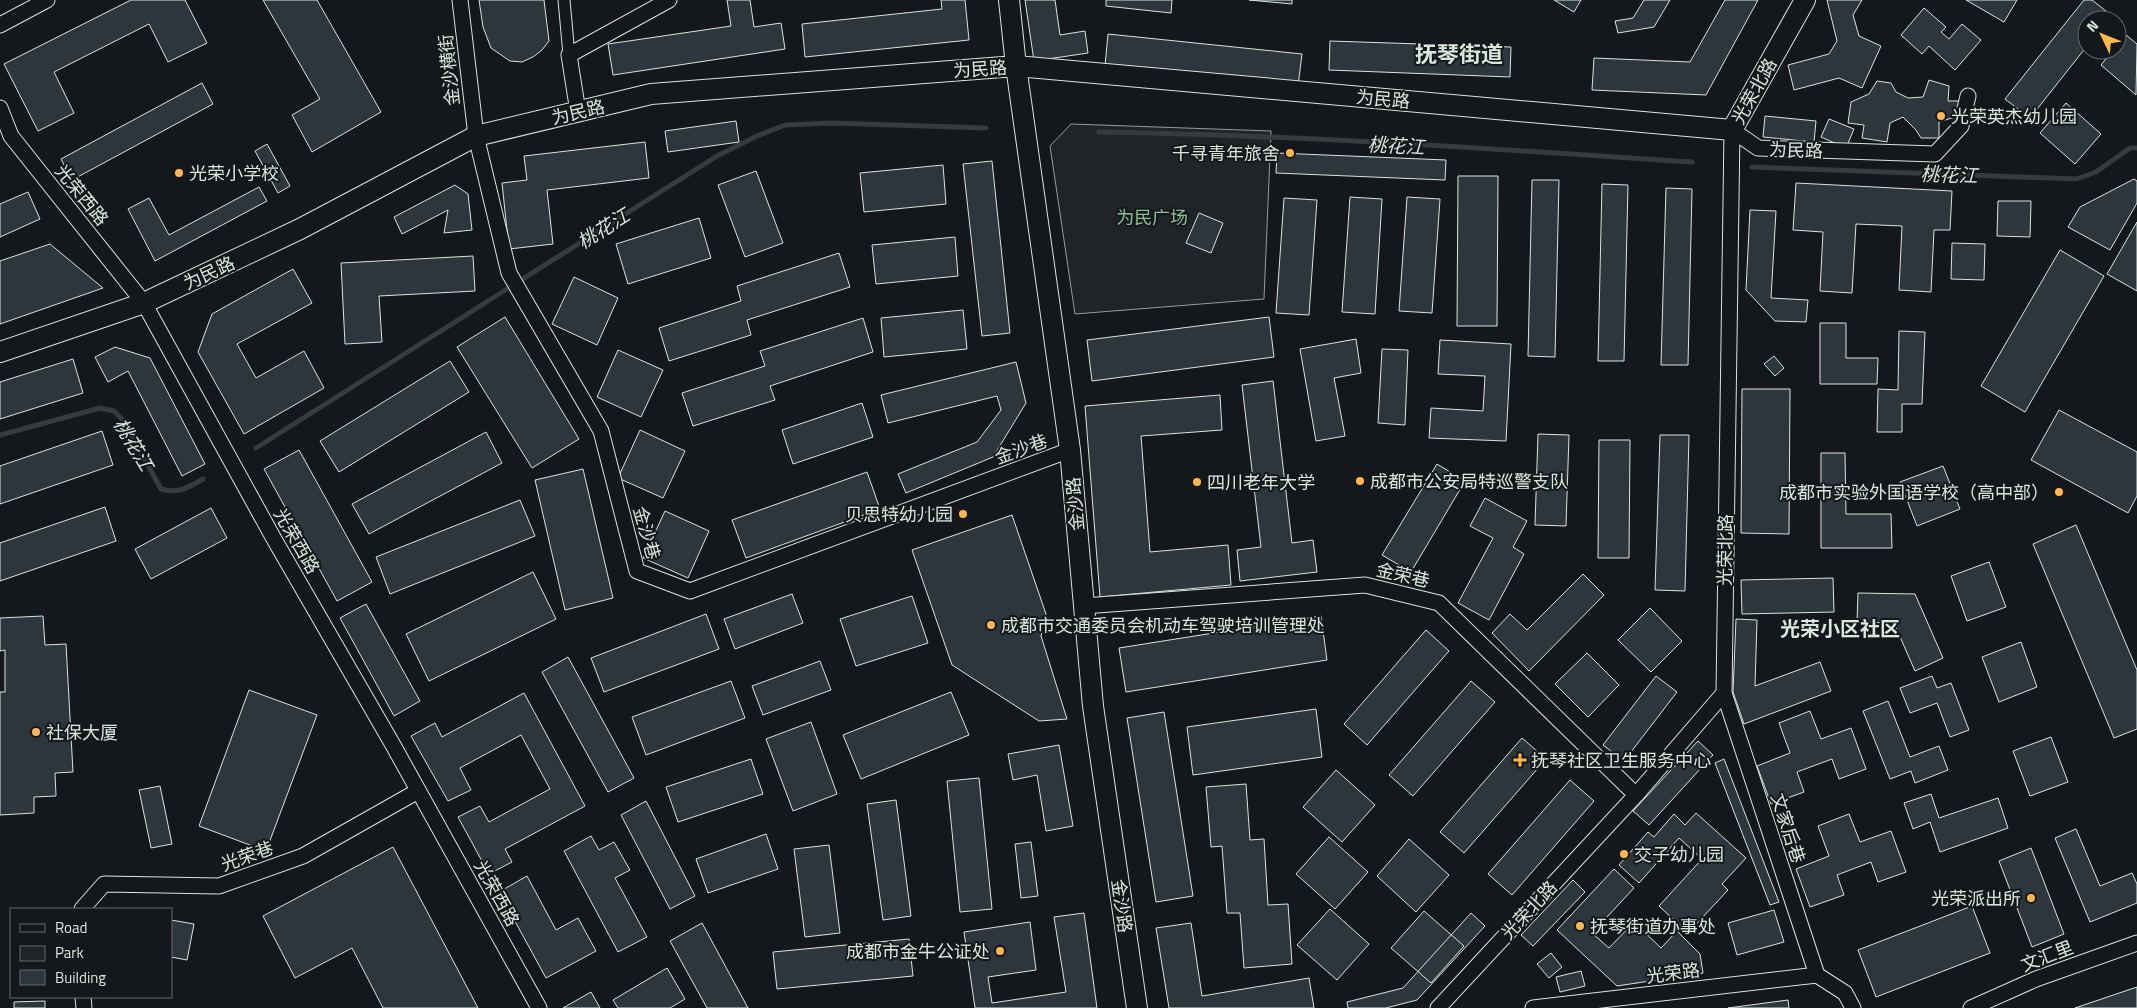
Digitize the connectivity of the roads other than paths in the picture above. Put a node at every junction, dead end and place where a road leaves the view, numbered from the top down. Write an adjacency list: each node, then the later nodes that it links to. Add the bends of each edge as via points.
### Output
1 (47, 0): 7 (street)
2 (460, 0): 14 (street, 金沙横街)
3 (564, 0): 8 (street)
4 (668, 0): 8 (street)
5 (1009, 0): 9 (street, 金沙路)
6 (1805, 0): 13 (street, 光荣北路)
7 (0, 25)
8 (570, 55): 12 (street)
9 (1016, 66): 12 (street, 为民路, via 651,94); 13 (street, 为民路); 17 (street, 金沙路)
10 (1968, 96): 13 (street, 为民路, via 1961,126 1935,154 1758,148)
11 (0, 108): 15 (street, 光荣西路, via 11,136)
12 (578, 112): 14 (street, 为民路)
13 (1732, 130): 19 (street, 光荣北路)
14 (476, 136): 15 (street, 为民路, via 300,229); 17 (street, 金沙巷, via 509,273 601,431 637,572 690,591)
15 (144, 303): 16 (street, 为民路); 20 (street, 光荣西路)
16 (0, 352)
17 (1070, 450): 18 (street, 金沙路)
18 (1084, 606): 21 (street, 金荣巷, via 1365,585 1439,603); 26 (street, 金沙路, via 1093,706)
19 (1724, 694): 21 (street, 光荣北路); 24 (street, 文家后巷)
20 (418, 791): 22 (street, 光荣巷, via 304,856 219,886 104,884); 25 (street, 光荣西路)
21 (1636, 795): 27 (street, 光荣北路)
22 (83, 908)
23 (2137, 943): 30 (street, 文汇里, via 2036,978)
24 (1817, 975): 28 (street, 光荣路); 29 (street, via 1845,993)
25 (539, 1008)
26 (1137, 1008)
27 (1438, 1008)
28 (1533, 1008)
29 (1852, 1008)
30 (1971, 1008)

